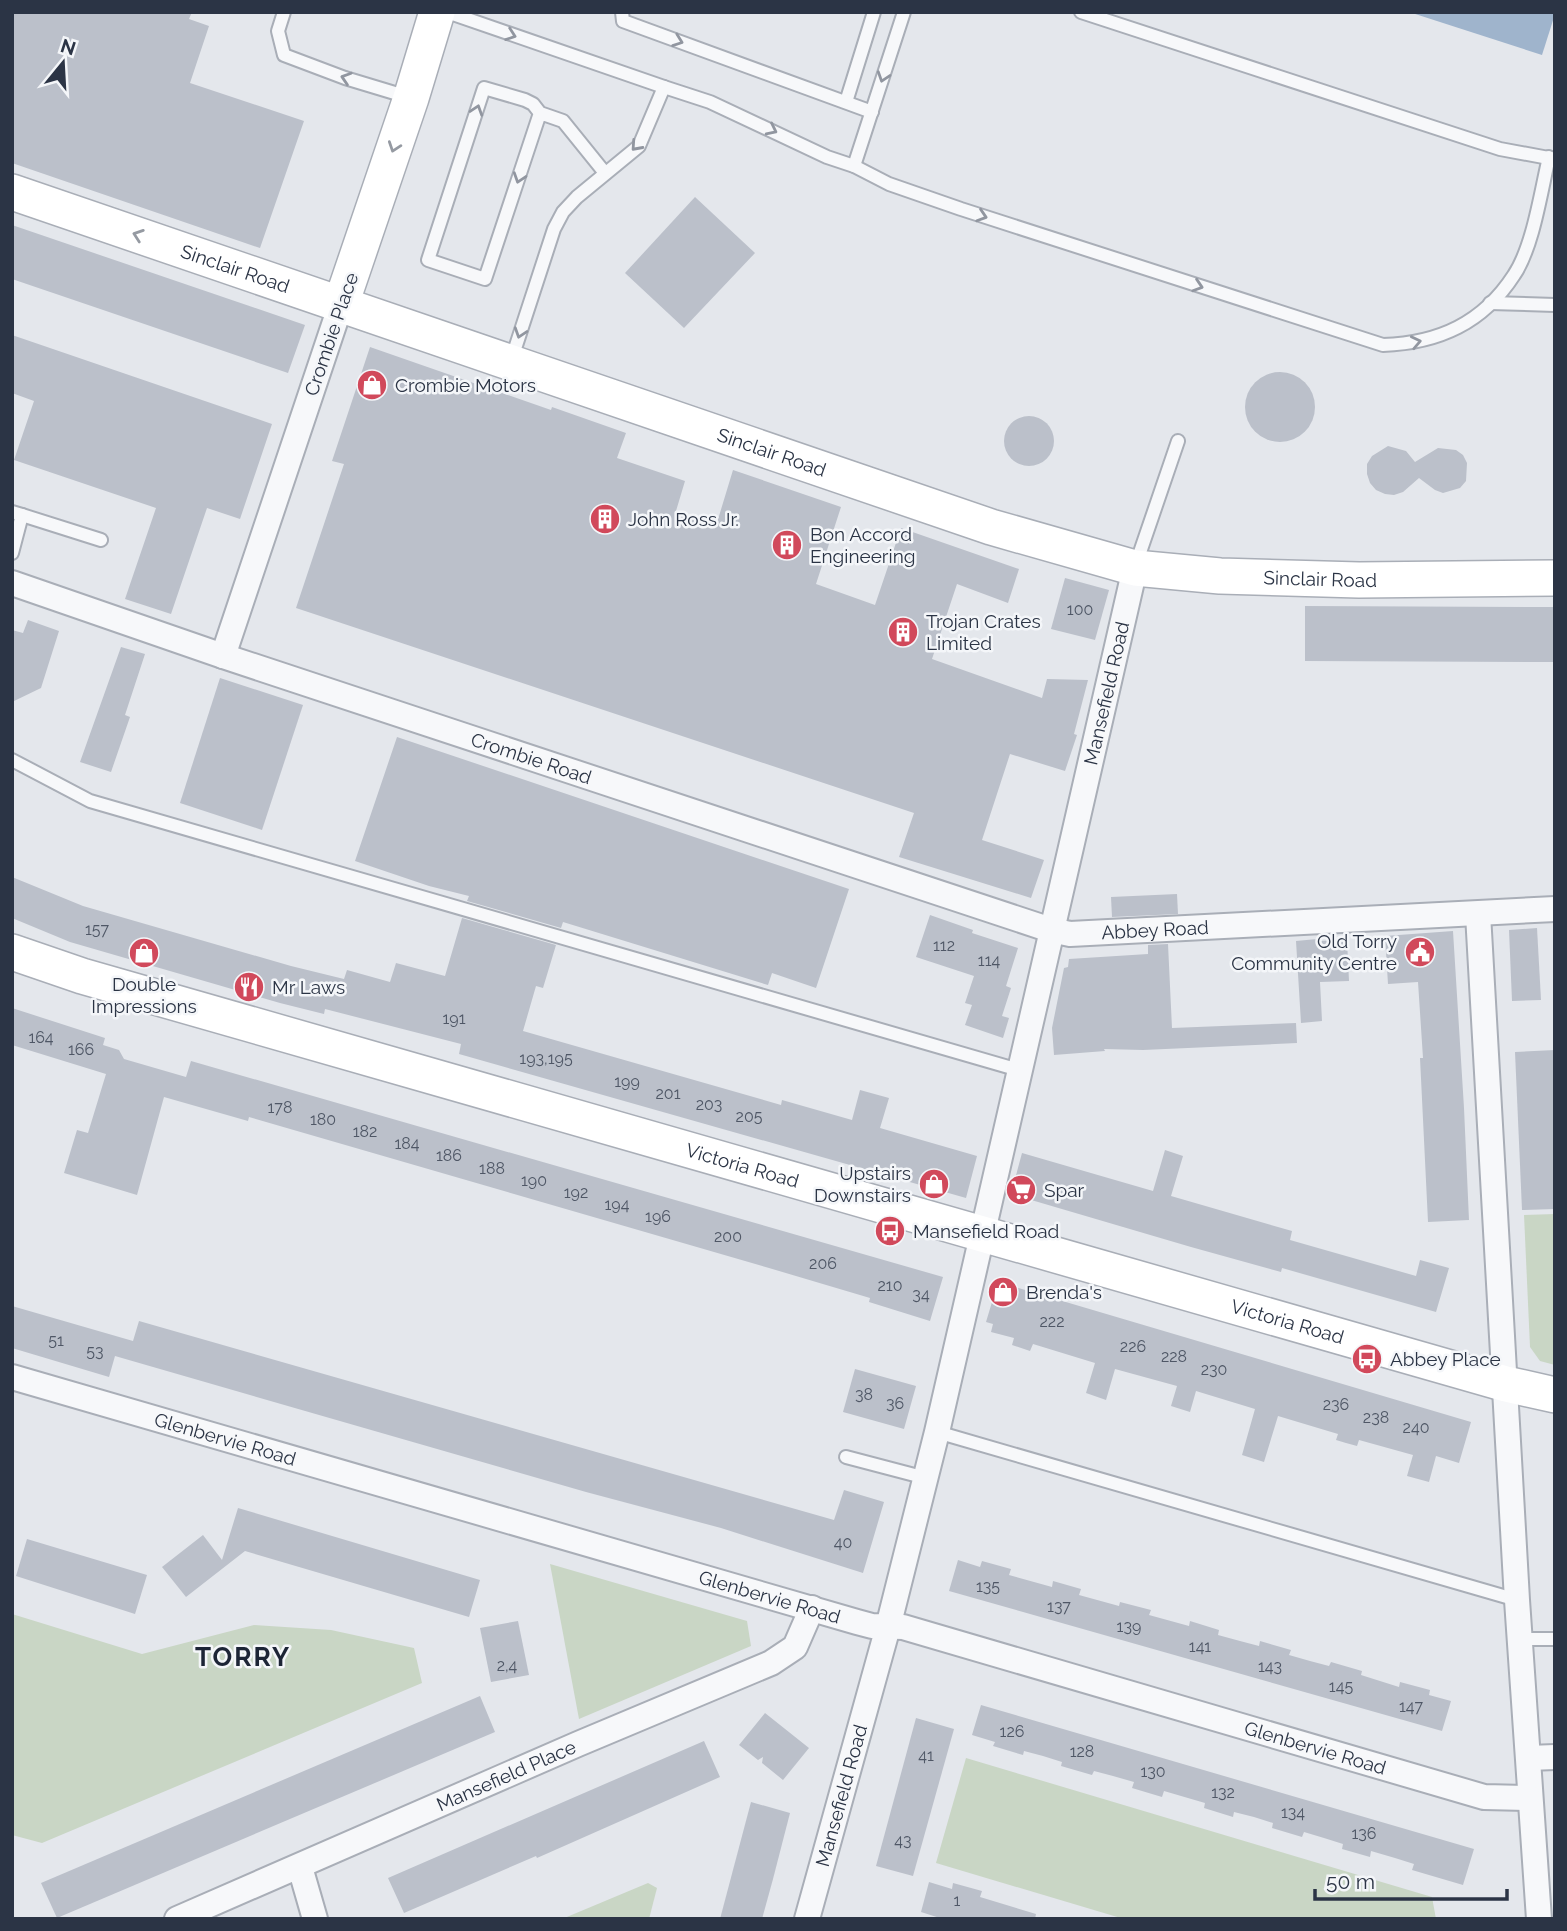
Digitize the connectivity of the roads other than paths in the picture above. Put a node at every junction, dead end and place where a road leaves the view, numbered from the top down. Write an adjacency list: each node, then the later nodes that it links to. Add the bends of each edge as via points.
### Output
1 (285, 12): 9 (lane, one-way to 1, via 284,55 278,31)
2 (437, 12): 9 (street, Crombie Place)
3 (447, 12): 8 (lane, one-way to 8)
4 (622, 12): 10 (lane, one-way to 10, via 623,21)
5 (874, 12): 10 (lane)
6 (904, 12): 11 (lane, one-way to 11)
7 (1081, 12): 13 (lane, via 1500,149)
8 (664, 87): 14 (lane, one-way to 14, via 710,102); 15 (lane, one-way to 15, via 639,146)
9 (411, 98): 18 (street, Crombie Place, one-way to 18)
10 (846, 102): 11 (lane)
11 (872, 112): 14 (lane)
12 (540, 113): 12 (lane, one-way to 12, via 485,279 428,260 484,88 525,100); 15 (lane, via 563,121)
13 (1552, 158): 17 (lane, via 1527,247 1515,274)
14 (854, 166): 17 (lane, one-way to 17, via 889,184 961,209 1383,345 1439,337 1468,323)
15 (605, 173): 20 (lane, one-way to 20, via 563,212 554,229)
16 (12, 192): 18 (street, Sinclair Road, one-way to 16)
17 (1490, 303): 19 (lane)
18 (341, 304): 20 (street, Sinclair Road); 28 (street, Crombie Place)
19 (1555, 305)
20 (510, 363): 25 (street, Sinclair Road, via 991,527)
21 (1178, 441): 25 (lane)
22 (17, 514): 23 (lane); 24 (lane)
23 (101, 540)
24 (12, 553)
25 (1135, 568): 26 (street, Sinclair Road, via 1359,580); 32 (street, Mansefield Road)
26 (1555, 578)
27 (12, 583): 28 (street, Crombie Road)
28 (223, 656): 32 (street, Crombie Road)
29 (12, 760): 34 (lane, via 90,801)
30 (1555, 909): 31 (street, Abbey Road)
31 (1478, 915): 32 (street, Abbey Road, via 1070,934); 37 (street)
32 (1051, 930): 34 (street, Mansefield Road)
33 (12, 952): 35 (street, Victoria Road)
34 (1019, 1070): 35 (street, Mansefield Road)
35 (982, 1233): 37 (street, Victoria Road); 39 (street, Mansefield Road)
36 (12, 1377): 43 (street, Glenbervie Road)
37 (1506, 1384): 38 (street, Victoria Road); 42 (street)
38 (1555, 1395)
39 (937, 1432): 41 (street, Mansefield Road); 42 (lane)
40 (846, 1457): 41 (lane)
41 (926, 1478): 44 (street, Mansefield Road)
42 (1517, 1600): 45 (street)
43 (812, 1608): 44 (street, Glenbervie Road); 50 (street, Mansefield Place, via 795,1647 771,1663)
44 (888, 1628): 49 (street, Glenbervie Road, via 903,1627 1484,1797); 53 (street, Mansefield Road)
45 (1521, 1639): 46 (lane); 48 (street)
46 (1555, 1639)
47 (1555, 1757): 48 (street)
48 (1529, 1758): 49 (street)
49 (1530, 1798): 54 (street)
50 (300, 1867): 51 (street, Mansefield Place); 52 (street)
51 (177, 1919)
52 (315, 1919)
53 (807, 1919)
54 (1539, 1919)

